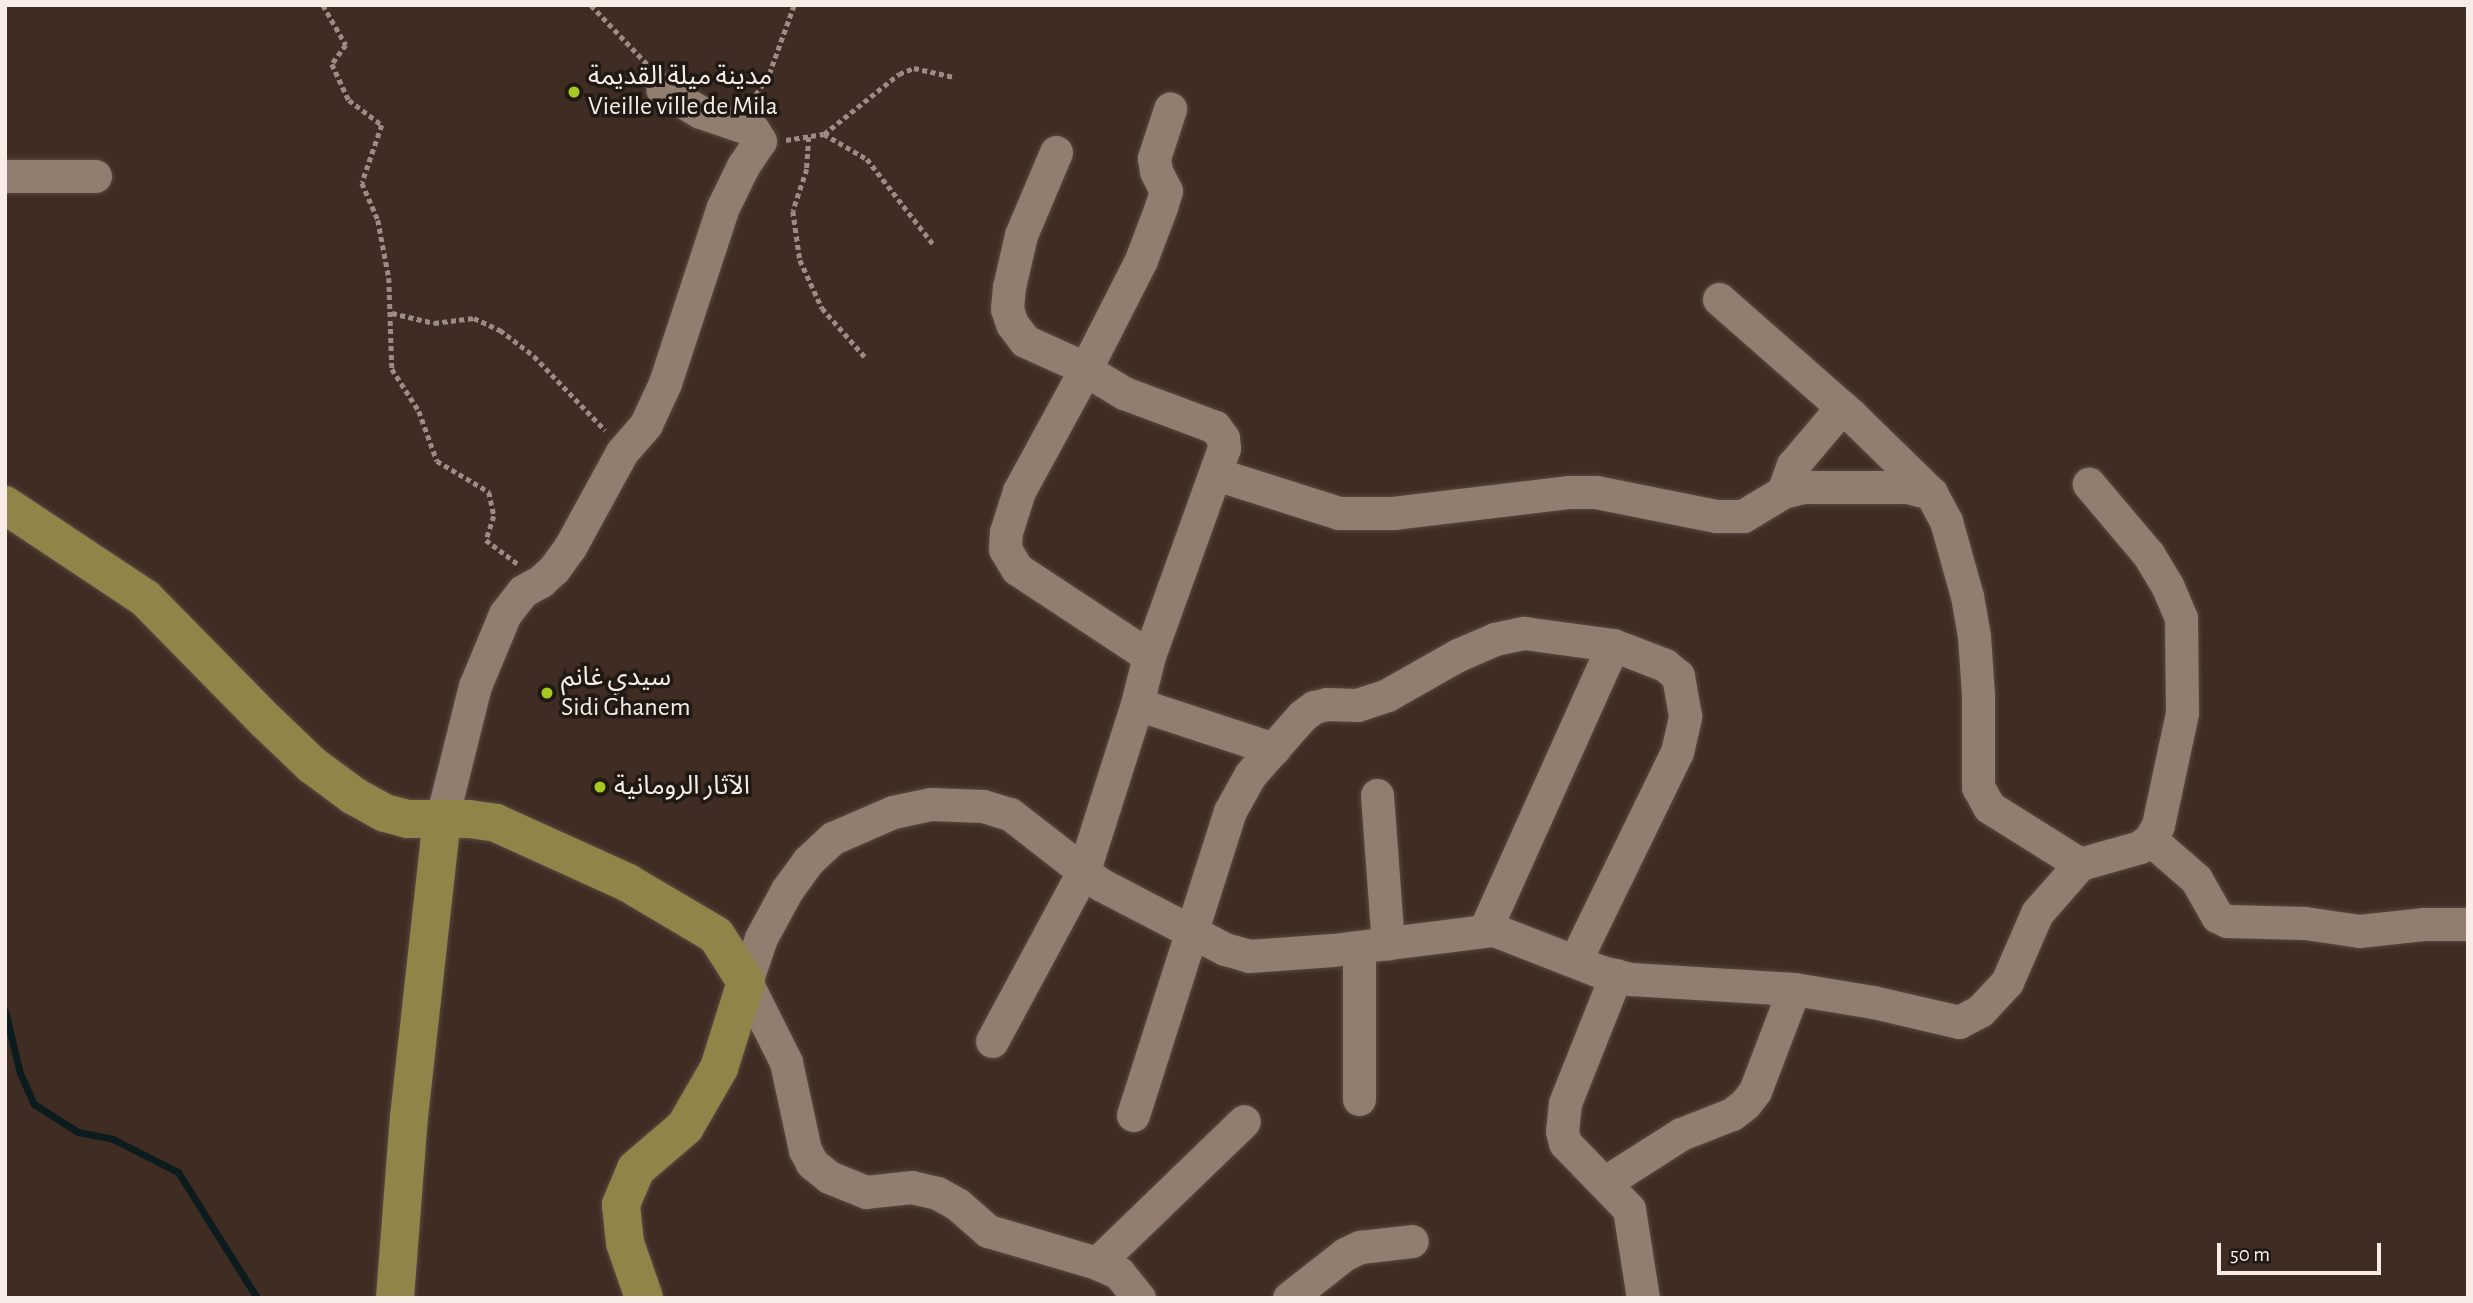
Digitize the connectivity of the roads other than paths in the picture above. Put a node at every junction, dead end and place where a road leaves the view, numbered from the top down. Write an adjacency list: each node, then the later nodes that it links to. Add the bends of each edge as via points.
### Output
1 (662, 89): 19 (street, via 748,135 743,166 723,208 665,383 646,424 624,449 570,547 505,614 475,686)
2 (1170, 109): 7 (street, via 1154,158 1166,191 1161,207)
3 (1056, 152): 7 (street, via 1021,235 1007,309 1025,341)
4 (5, 176): 5 (street)
5 (95, 176)
6 (1719, 299): 8 (street)
7 (1085, 370): 9 (street, via 1125,393 1215,427 1224,448); 15 (street, via 1019,491 1005,549 1017,569)
8 (1842, 407): 11 (street, via 1793,465); 12 (street)
9 (1216, 474): 11 (street, via 1339,513 1393,513 1596,492 1716,516 1743,516); 15 (street)
10 (2089, 484): 20 (street, via 2148,554 2181,618 2182,713 2158,825)
11 (1783, 492): 12 (street, via 1803,487 1908,486)
12 (1930, 493): 21 (street, via 1946,521 1974,636 1978,788 1989,807)
13 (5, 505): 19 (main road, via 145,598 312,765 354,796 407,819)
14 (1613, 645): 17 (street, via 1524,633 1495,639 1387,695 1357,705 1314,707); 24 (street); 27 (street, via 1665,665 1678,676 1685,716 1676,752)
15 (1149, 656): 16 (street)
16 (1137, 704): 17 (street); 22 (street)
17 (1274, 749): 25 (street, via 1237,796)
18 (1377, 795): 26 (street)
19 (442, 818): 29 (main road, via 496,823 628,883 716,936); 38 (main road, via 409,1117)
20 (2150, 839): 21 (street, via 2140,847); 23 (street, via 2196,879 2217,916 2227,920 2359,931)
21 (2080, 864): 30 (street, via 2037,913 2007,982 1968,1019 1947,1021)
22 (1084, 870): 25 (street, via 1100,884); 29 (street, via 1010,814 983,806 931,804 893,812 833,838 808,861 761,938); 31 (street)
23 (2468, 925)
24 (1485, 930): 26 (street); 27 (street)
25 (1190, 931): 26 (street, via 1249,956); 33 (street)
26 (1373, 945): 32 (street)
27 (1575, 961): 28 (street)
28 (1616, 975): 30 (street); 35 (street, via 1562,1116 1565,1143)
29 (747, 982): 37 (street, via 786,1062 805,1150 829,1177 866,1192 927,1189 957,1204 988,1231); 39 (main road, via 719,1068 700,1105 685,1127 636,1169 627,1185 620,1219)
30 (1794, 989): 35 (street, via 1755,1091 1745,1104 1732,1114 1681,1134)
31 (992, 1041)
32 (1359, 1099)
33 (1133, 1115)
34 (1244, 1121): 37 (street)
35 (1604, 1183): 42 (street, via 1629,1209)
36 (1412, 1241): 41 (street, via 1360,1247)
37 (1097, 1263): 40 (street, via 1119,1273)
38 (395, 1298)
39 (644, 1298)
40 (1139, 1298)
41 (1289, 1298)
42 (1643, 1298)

